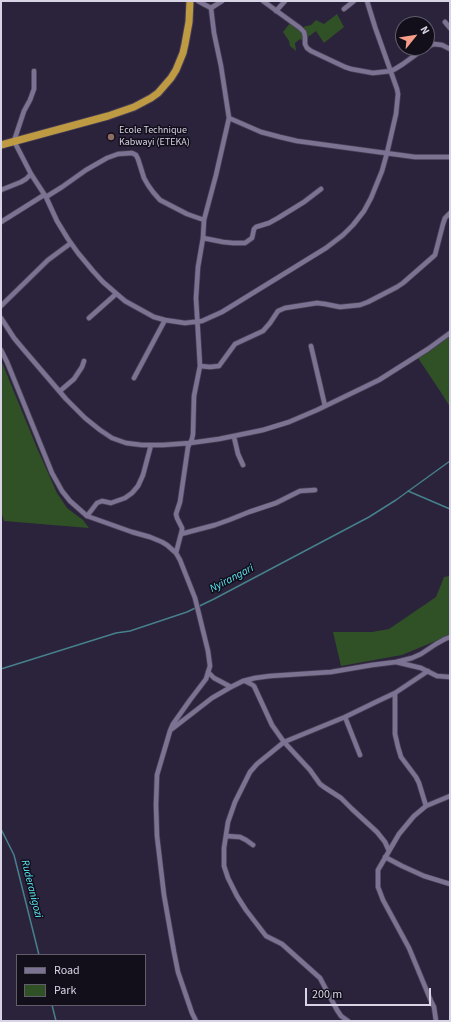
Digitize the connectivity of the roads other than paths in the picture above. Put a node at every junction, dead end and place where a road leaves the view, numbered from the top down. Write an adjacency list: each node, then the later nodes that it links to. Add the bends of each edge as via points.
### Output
1 (190, 1): 19 (highway, via 183,53 171,78 155,95 122,112)
2 (198, 1): 8 (street)
3 (222, 1): 8 (street)
4 (264, 1): 10 (street)
5 (285, 1): 10 (street)
6 (354, 1): 9 (street)
7 (367, 1): 17 (street)
8 (211, 8): 18 (street)
9 (344, 9)
10 (276, 11): 17 (street, via 304,32 305,44 311,51 351,69 373,73)
11 (444, 22): 12 (street)
12 (450, 28)
13 (435, 44): 14 (street)
14 (450, 50)
15 (414, 56): 17 (street)
16 (34, 71): 19 (street, via 34,89)
17 (391, 71): 21 (street, via 398,99)
18 (229, 118): 21 (street, via 249,128 280,137); 28 (street)
19 (14, 141): 20 (highway); 23 (street)
20 (1, 145)
21 (387, 153): 22 (street); 37 (street, via 371,198 364,211 343,236 222,312)
22 (450, 156)
23 (31, 174): 25 (street, via 21,182); 26 (street)
24 (320, 189): 30 (street, via 273,221 256,227 252,238 245,243 228,243)
25 (1, 190)
26 (45, 196): 28 (street, via 105,158 132,153 138,159 148,185 160,200 177,210); 29 (street); 31 (street)
27 (450, 213): 42 (street, via 445,218 435,254 397,287 360,305 340,307 316,304 282,309 263,330 235,344 219,366)
28 (204, 220): 30 (street)
29 (1, 222)
30 (203, 238): 37 (street, via 198,267)
31 (71, 243): 32 (street, via 93,271); 33 (street, via 48,260)
32 (116, 294): 35 (street); 36 (street, via 154,317)
33 (1, 306)
34 (1, 318): 44 (street, via 14,338)
35 (89, 318)
36 (166, 320): 37 (street); 43 (street)
37 (197, 322): 42 (street)
38 (450, 333): 45 (street, via 379,380)
39 (311, 346): 45 (street)
40 (1, 350): 51 (street, via 56,482 70,501)
41 (84, 361): 44 (street, via 74,379)
42 (200, 366): 47 (street, via 194,396 194,429)
43 (134, 378)
44 (60, 391): 48 (street, via 76,410 106,434 126,443)
45 (325, 406): 46 (street, via 289,422)
46 (234, 437): 47 (street); 49 (street)
47 (190, 443): 48 (street); 52 (street, via 176,514 182,528)
48 (151, 445): 51 (street, via 143,475 132,493 111,503 97,503)
49 (243, 465)
50 (315, 490): 52 (street, via 300,491 276,503 229,520)
51 (87, 516): 53 (street, via 162,542)
52 (181, 534): 53 (street)
53 (176, 553): 57 (street, via 191,586 200,615 210,660)
54 (450, 637): 55 (street, via 421,654)
55 (396, 662): 56 (street); 59 (street)
56 (428, 671): 58 (street, via 438,676); 61 (street)
57 (208, 672): 60 (street); 63 (street, via 206,679)
58 (450, 677)
59 (243, 681): 60 (street); 64 (street, via 254,686 272,724)
60 (231, 687): 63 (street, via 212,698)
61 (395, 693): 62 (street); 67 (street, via 398,747 401,757 419,783)
62 (345, 717): 64 (street); 65 (street)
63 (170, 731): 73 (street, via 157,775 157,836 164,896 178,972)
64 (284, 742): 68 (street, via 250,772 235,802); 70 (street, via 320,784 341,798 377,832)
65 (360, 755)
66 (450, 796): 67 (street)
67 (426, 806): 70 (street, via 399,834)
68 (226, 836): 69 (street, via 240,837); 74 (street, via 224,866 246,910 266,936 282,944 320,978 337,1010)
69 (253, 845)
70 (389, 851): 71 (street)
71 (385, 857): 72 (street, via 424,876); 75 (street, via 378,870 378,887 419,968 434,1007)
72 (450, 884)
73 (196, 1021)
74 (348, 1021)
75 (436, 1021)

